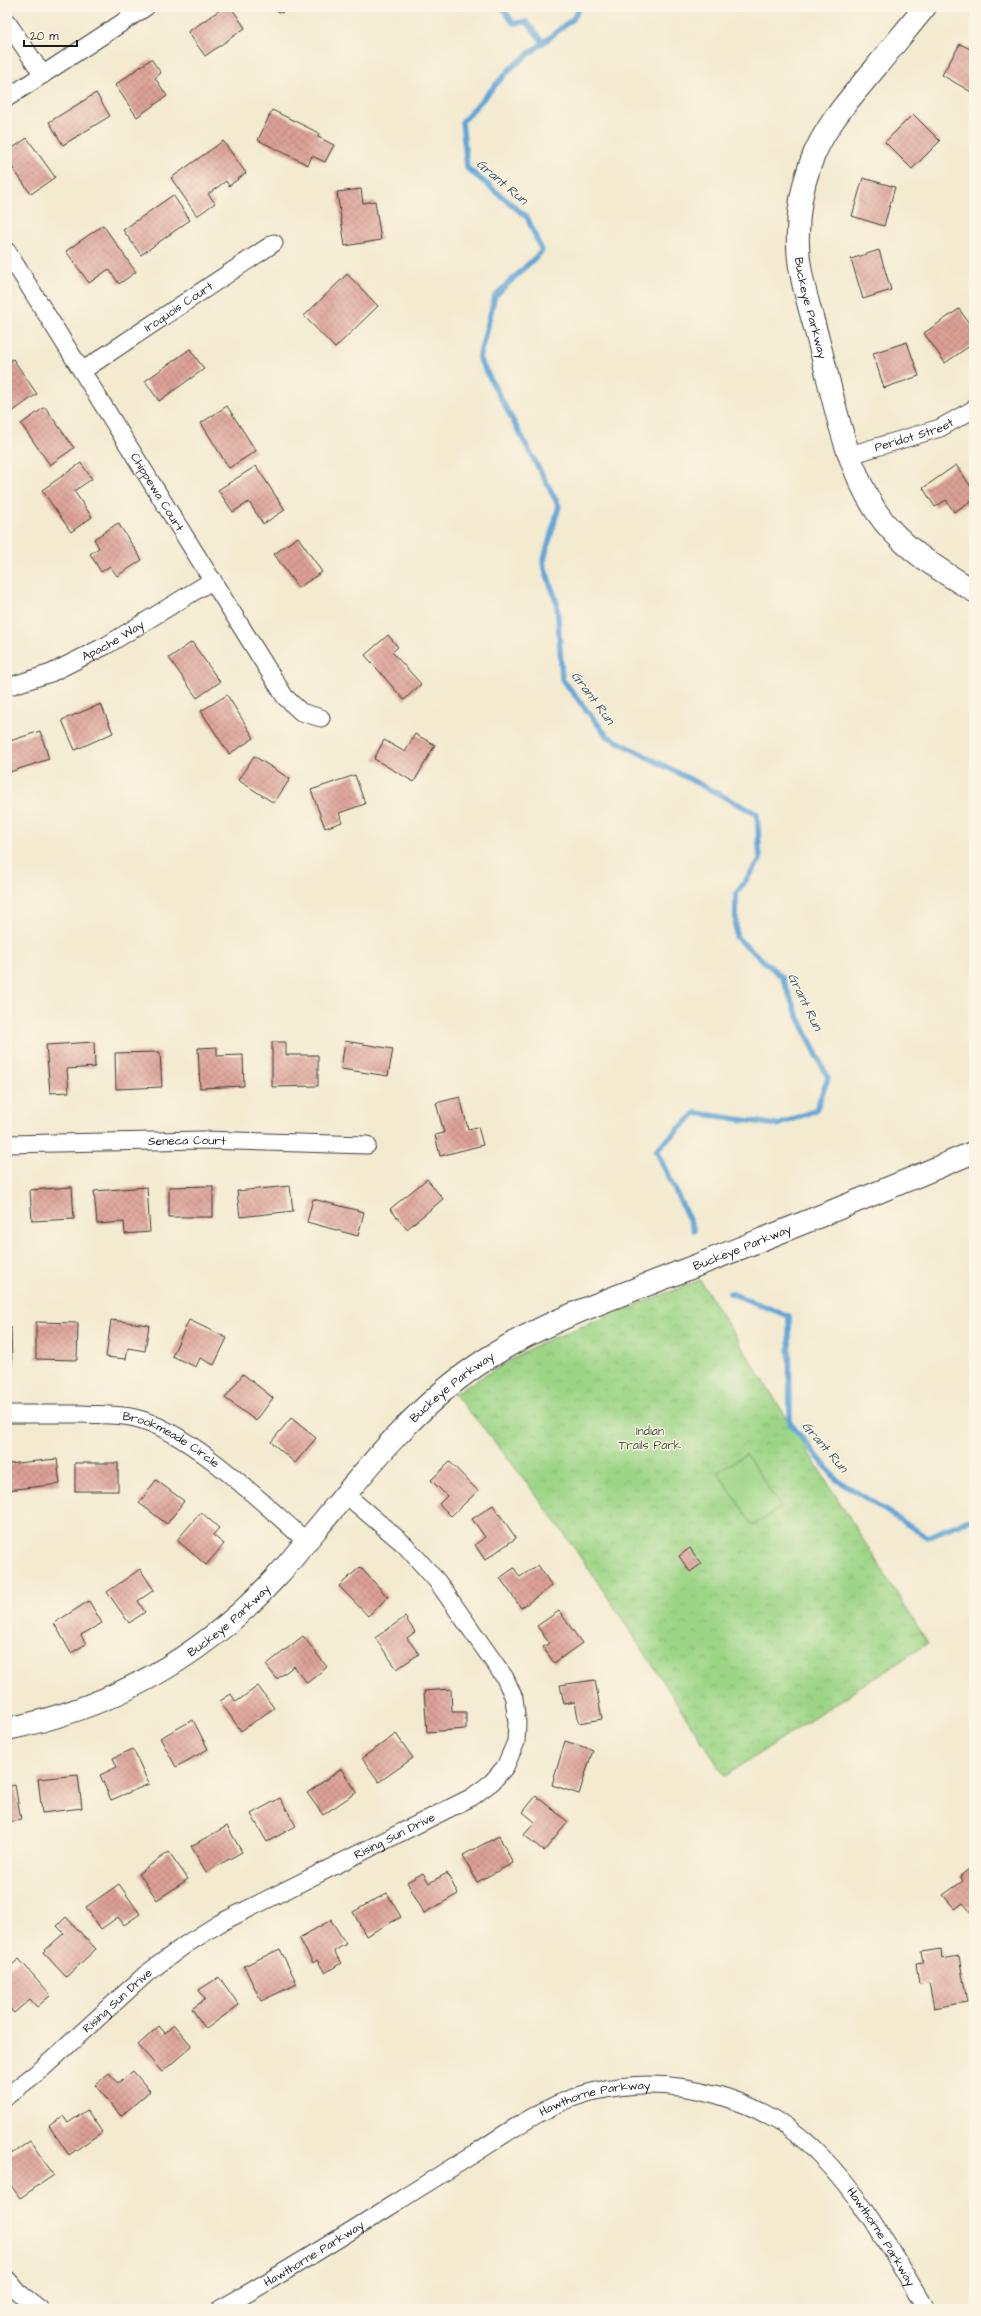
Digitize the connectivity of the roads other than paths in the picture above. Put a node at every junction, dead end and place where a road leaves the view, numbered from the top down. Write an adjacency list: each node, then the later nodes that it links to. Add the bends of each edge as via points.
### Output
1 (146, 7): 4 (street)
2 (925, 7): 10 (street, Buckeye Parkway, via 830,125 810,164 802,192 798,222 801,274)
3 (7, 22): 4 (street)
4 (42, 75): 5 (street)
5 (7, 98)
6 (274, 242): 8 (street, Iroquois Court)
7 (7, 251): 8 (street, Chippewa Court)
8 (82, 371): 11 (street, Chippewa Court)
9 (974, 409): 10 (street, Peridot Street, via 940,428)
10 (850, 455): 12 (street, Buckeye Parkway, via 861,483 877,512 899,537 921,557)
11 (212, 580): 13 (street, Apache Way, via 107,644 51,673); 14 (street, Chippewa Court, via 285,697 301,712)
12 (974, 591)
13 (7, 688)
14 (321, 718)
15 (7, 1144): 16 (street, Seneca Court, via 203,1140)
16 (367, 1145)
17 (974, 1152): 19 (street, Buckeye Parkway, via 570,1316 504,1348 456,1381 414,1417)
18 (7, 1414): 20 (street, Brookmeade Circle, via 115,1415 136,1418 152,1424 202,1453)
19 (345, 1494): 20 (street, Buckeye Parkway); 22 (street, Rising Sun Drive, via 405,1545 437,1581 505,1678 514,1698 517,1723 516,1742 505,1767 492,1782 472,1797 220,1923 184,1945 146,1974 43,2068)
20 (306, 1541): 21 (street, Buckeye Parkway, via 280,1574 247,1608 166,1670 121,1694 88,1707)
21 (7, 1729)
22 (7, 2096)
23 (7, 2279): 24 (street, via 18,2292)
24 (40, 2309)
25 (220, 2309): 26 (street, Hawthorne Parkway, via 317,2252 547,2108 594,2091 627,2086 681,2088 717,2095 754,2108 788,2127 820,2154 846,2184)
26 (926, 2309)

